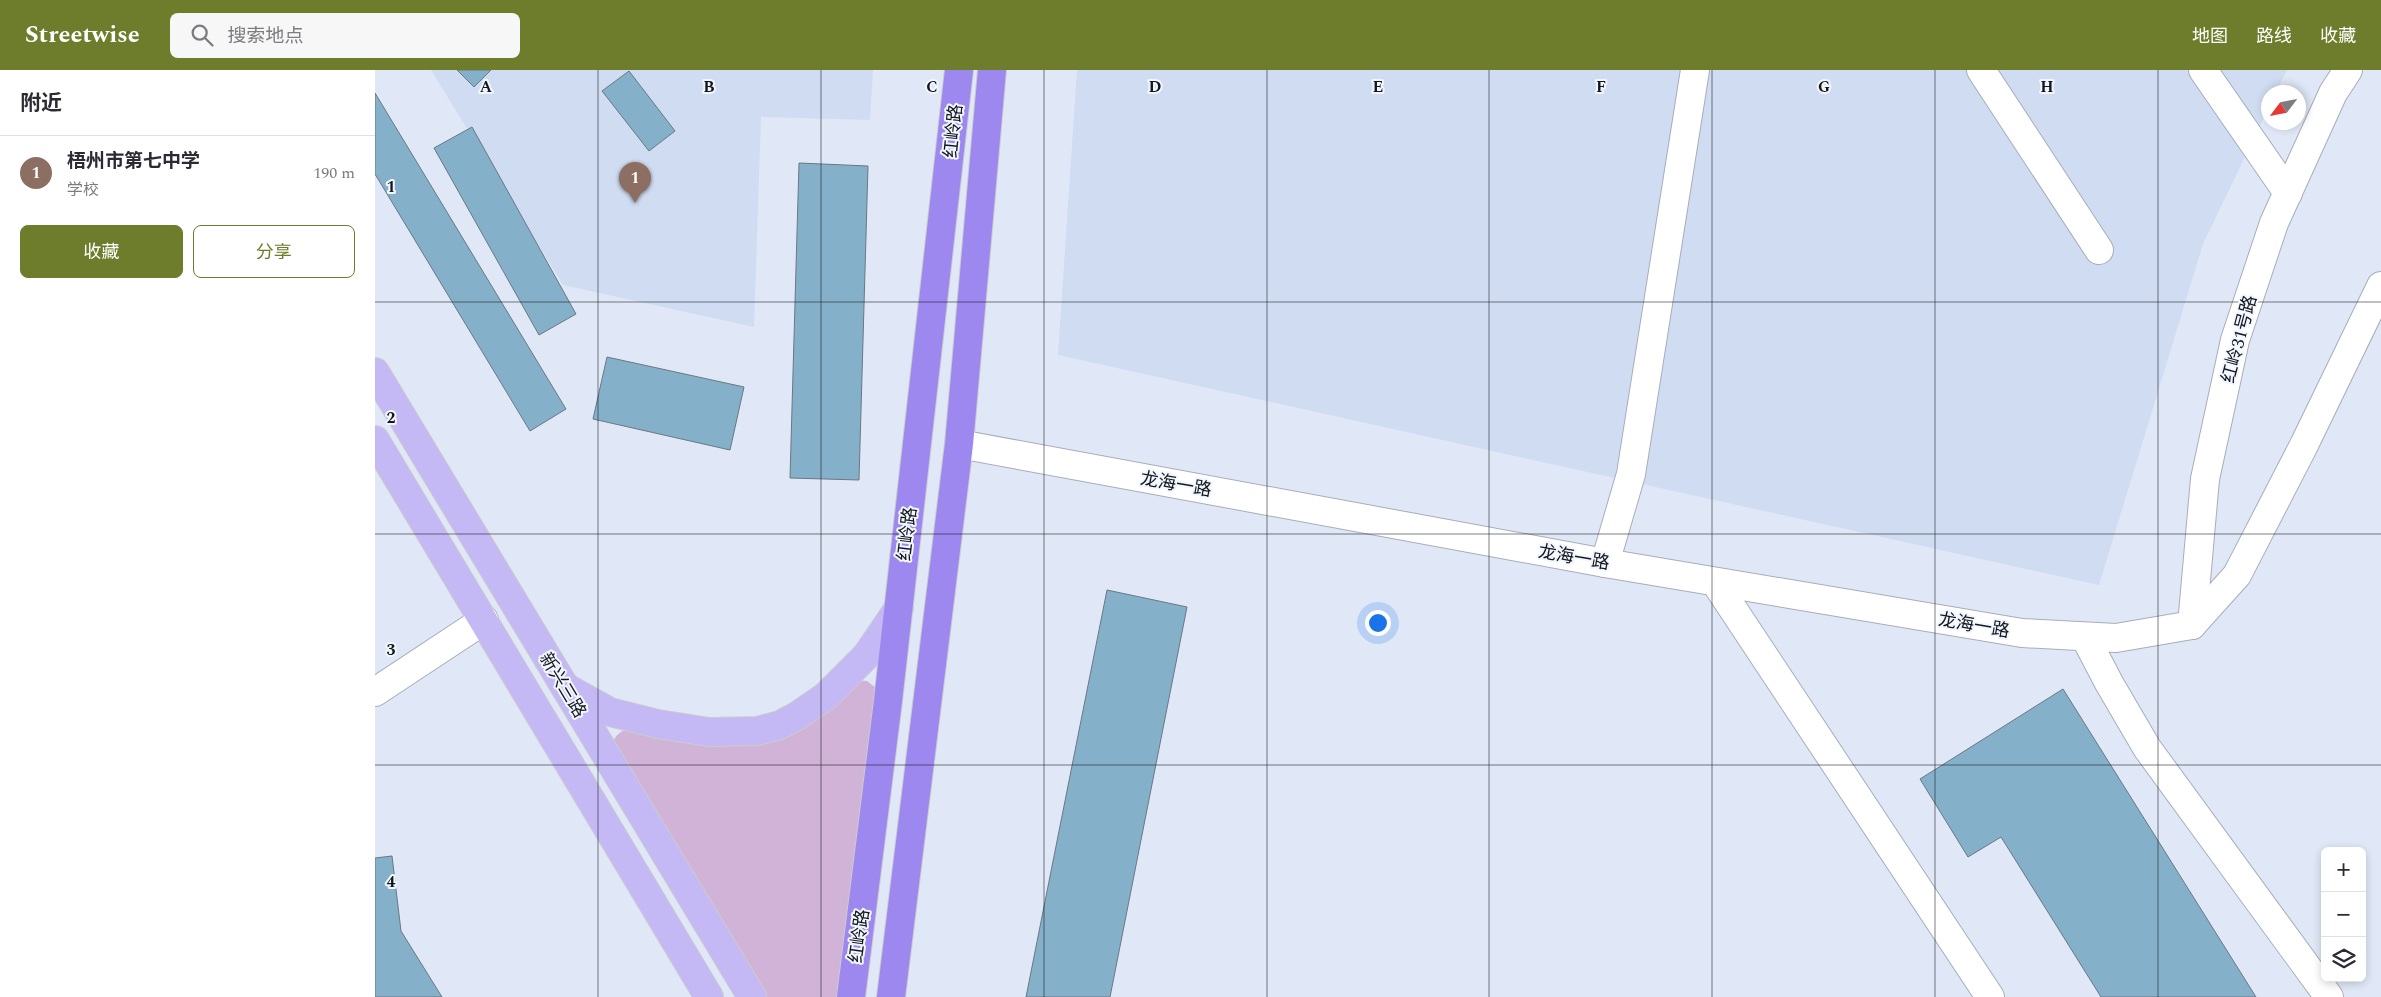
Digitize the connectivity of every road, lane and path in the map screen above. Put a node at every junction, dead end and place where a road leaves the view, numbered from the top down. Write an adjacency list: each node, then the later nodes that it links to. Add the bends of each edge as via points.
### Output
1 (959, 70): 15 (highway, 红岭路)
2 (991, 70): 12 (highway, 红岭路)
3 (1695, 70): 13 (street, via 1631,474)
4 (1981, 70): 8 (street)
5 (2203, 70): 7 (street)
6 (2348, 70): 7 (street, 红岭31号路, via 2333,93)
7 (2288, 193): 17 (street, 红岭31号路, via 2274,223 2235,340 2205,479)
8 (2099, 250)
9 (2381, 286): 17 (street, via 2237,575)
10 (375, 372): 19 (main road, 新兴三路)
11 (375, 440): 16 (main road, 新兴三路)
12 (959, 444): 13 (street, 龙海一路); 24 (highway, 红岭路)
13 (1605, 563): 14 (street, 龙海一路)
14 (1715, 582): 18 (street, 龙海一路, via 2022,633); 25 (street)
15 (899, 608): 19 (main road, via 867,655 826,696 780,725 757,731 709,732 658,724 610,712); 23 (highway, 红岭路)
16 (484, 620): 20 (street); 21 (main road, 新兴三路)
17 (2192, 625): 18 (street, 龙海一路, via 2116,638)
18 (2085, 637): 26 (street, via 2147,748)
19 (565, 687): 22 (main road, 新兴三路)
20 (375, 692)
21 (709, 997)
22 (752, 997)
23 (851, 997)
24 (891, 997)
25 (1990, 997)
26 (2329, 997)

